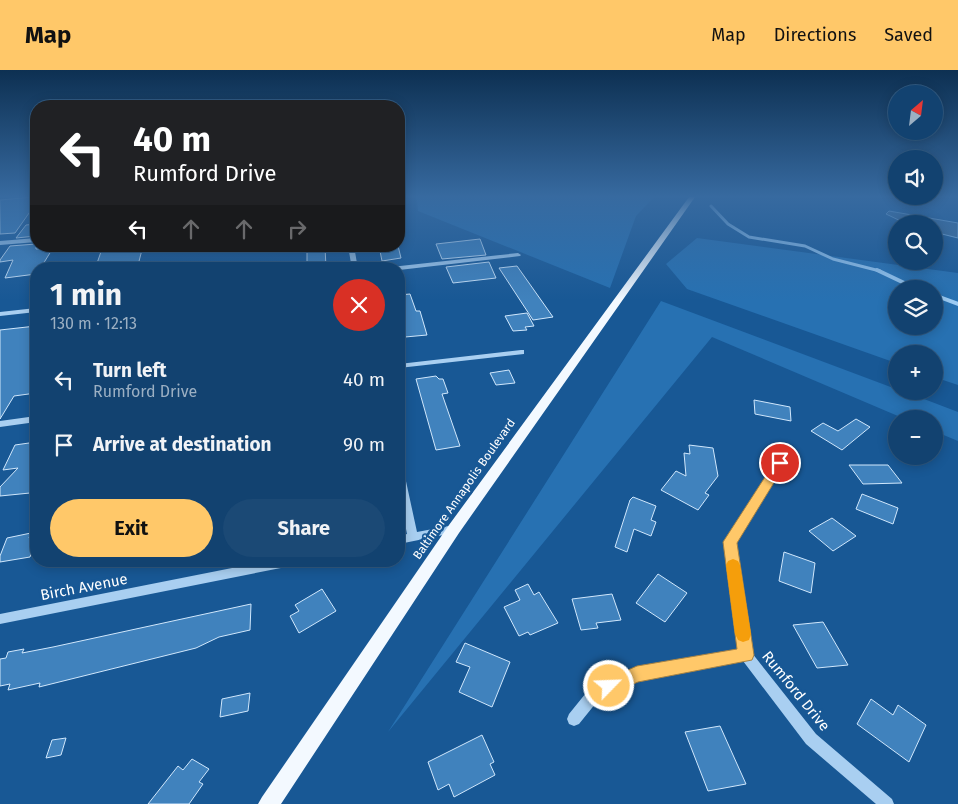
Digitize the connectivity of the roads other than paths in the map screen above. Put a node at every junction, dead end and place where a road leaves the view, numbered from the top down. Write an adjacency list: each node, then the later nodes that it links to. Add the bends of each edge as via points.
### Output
1 (667, 231): 14 (main road, Baltimore Annapolis Boulevard)
2 (30, 240): 3 (street)
3 (0, 243)
4 (518, 255): 5 (street)
5 (405, 267)
6 (30, 311): 7 (street)
7 (0, 314)
8 (521, 352): 9 (street)
9 (405, 365)
10 (30, 420): 11 (street)
11 (0, 424)
12 (780, 463): 19 (street, Rumford Drive, via 730,542)
13 (405, 500): 15 (street)
14 (454, 529): 15 (street); 21 (main road, Baltimore Annapolis Boulevard)
15 (413, 537): 16 (street)
16 (405, 539)
17 (261, 567): 18 (street, Birch Avenue)
18 (0, 619)
19 (746, 655): 20 (street, via 637,674 595,693); 22 (street, Rumford Drive, via 811,739)
20 (574, 719)
21 (269, 804)
22 (887, 804)

